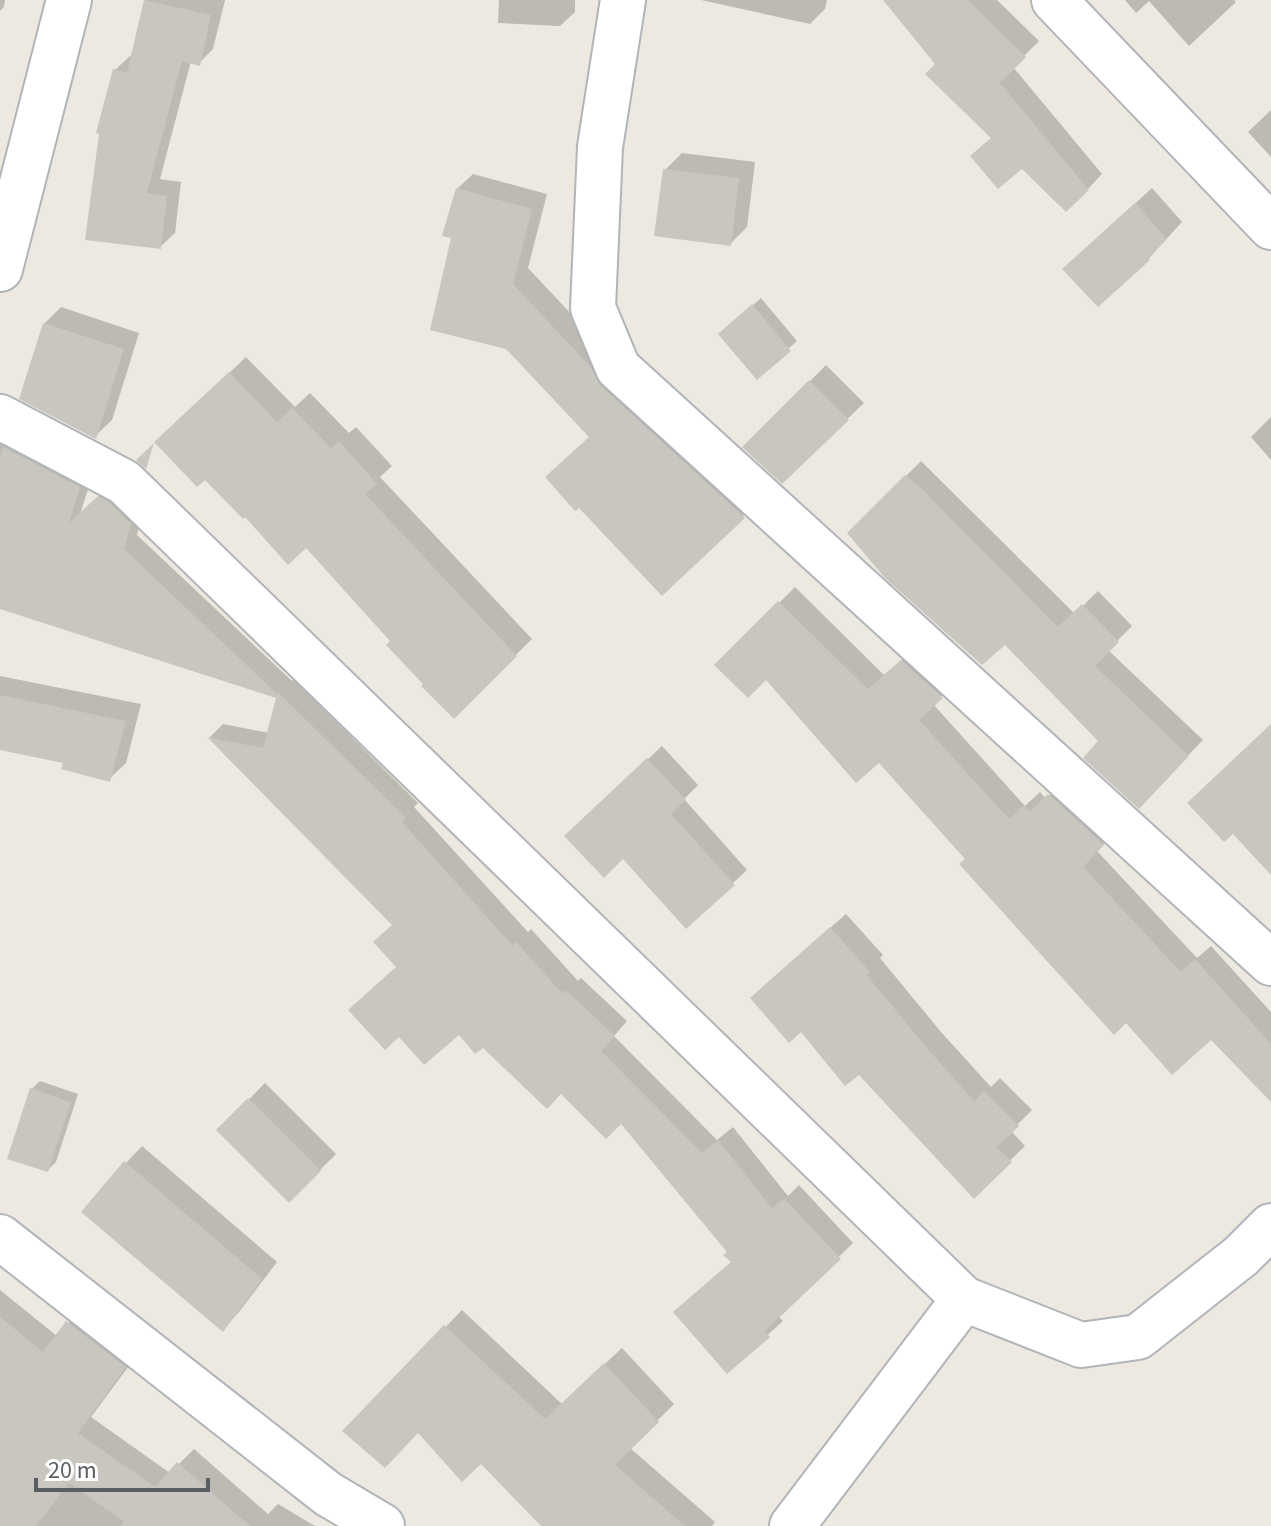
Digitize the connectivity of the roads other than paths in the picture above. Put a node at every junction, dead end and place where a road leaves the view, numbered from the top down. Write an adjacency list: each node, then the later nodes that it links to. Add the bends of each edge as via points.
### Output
1 (69, 0): 5 (street)
2 (623, 0): 7 (street, via 600,147 593,308 618,368)
3 (1054, 0): 4 (street)
4 (1271, 227)
5 (0, 269)
6 (0, 417): 10 (street, via 124,482)
7 (1271, 963)
8 (1271, 1226): 10 (street, via 1138,1337 1081,1345)
9 (0, 1237): 11 (street, via 328,1494)
10 (964, 1299): 12 (street)
11 (382, 1526)
12 (792, 1526)

